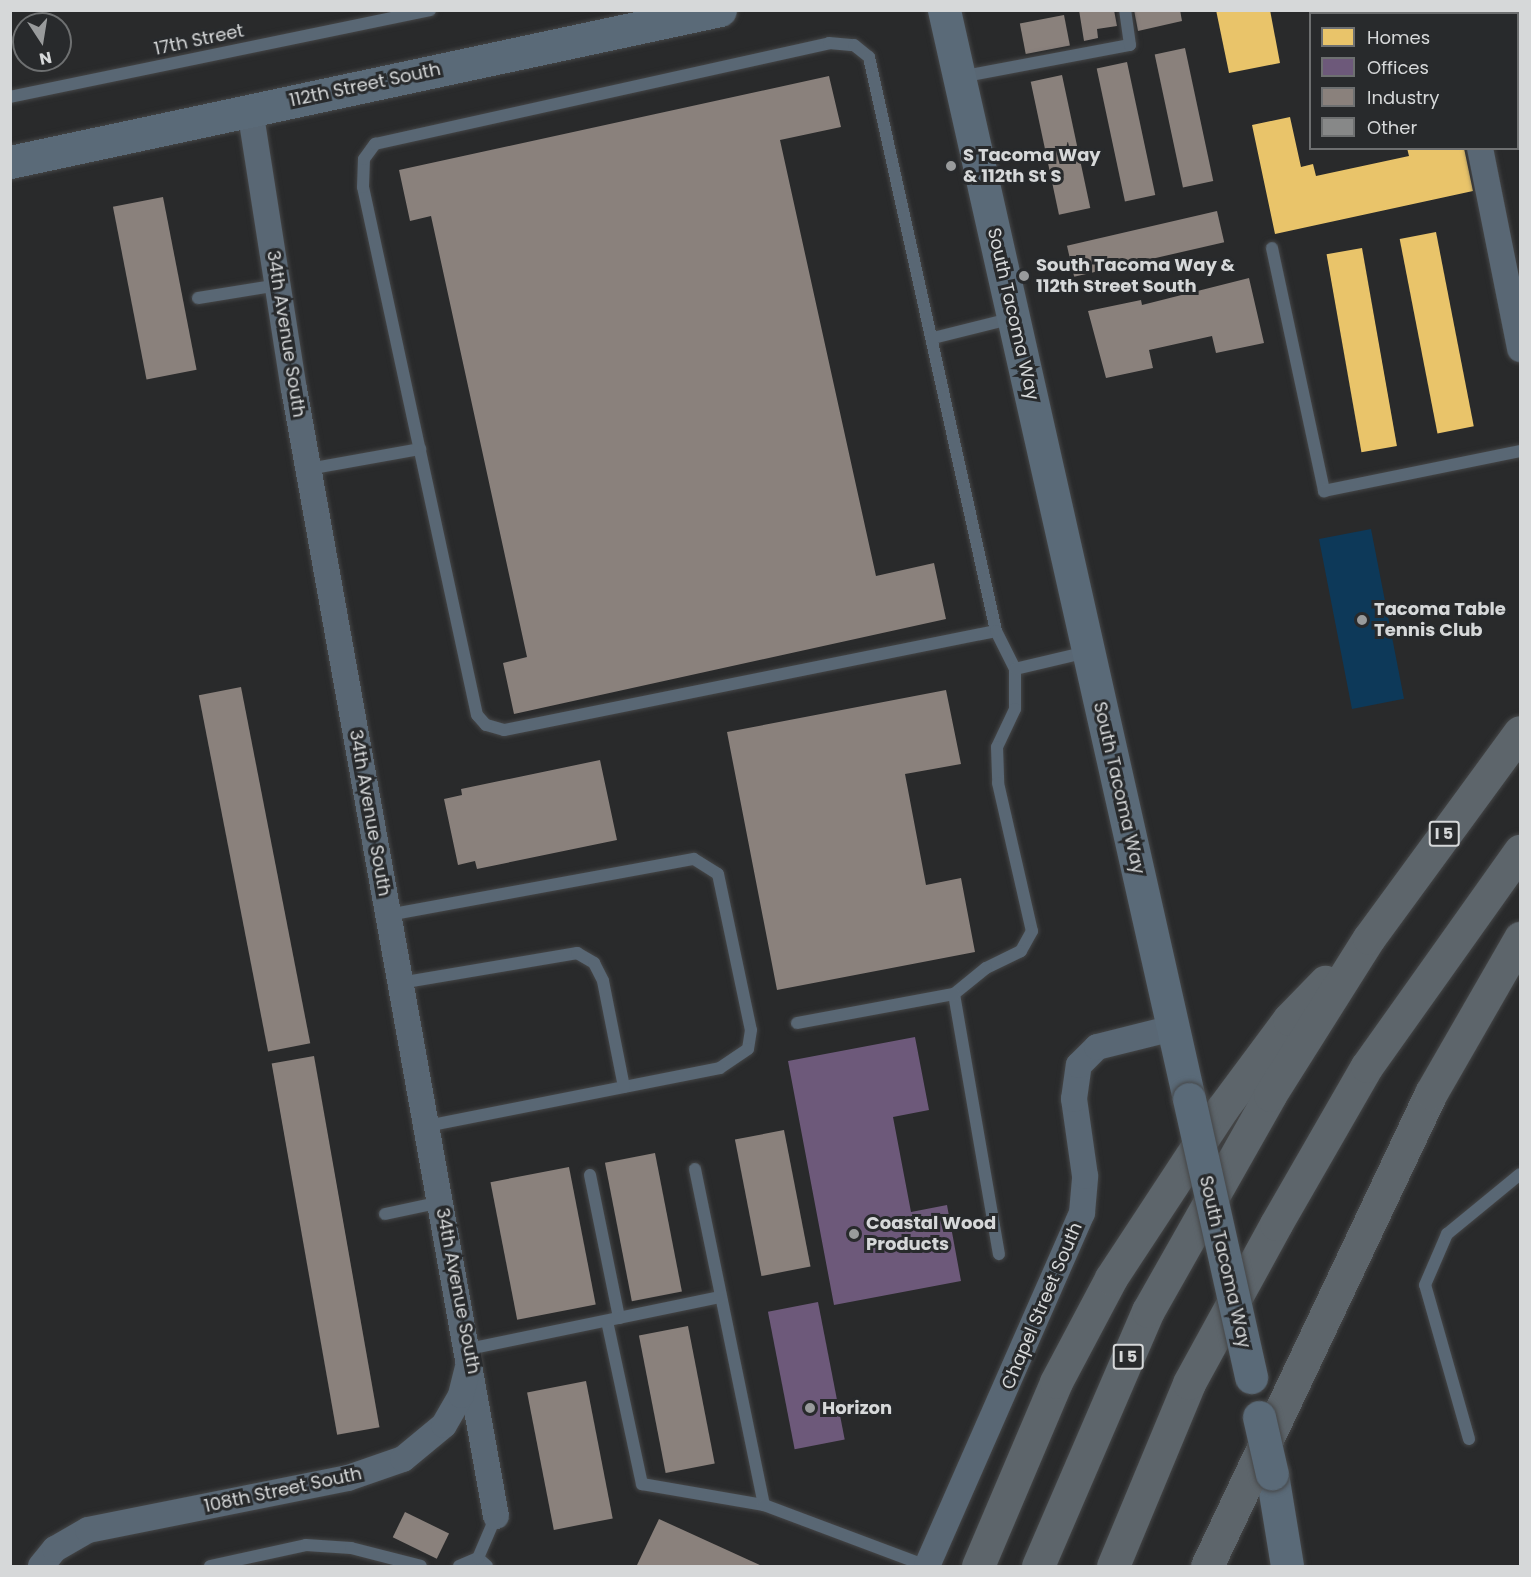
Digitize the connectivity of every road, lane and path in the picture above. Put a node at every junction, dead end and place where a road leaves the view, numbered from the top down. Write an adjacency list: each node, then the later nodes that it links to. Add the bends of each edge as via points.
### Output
1 (430, 10): 5 (lane, 17th Street)
2 (720, 10): 8 (street, 112th Street South)
3 (944, 10): 6 (street, South Tacoma Way)
4 (1125, 10): 6 (lane, via 1130,45)
5 (383, 15): 7 (lane, 17th Street)
6 (960, 77): 14 (street, South Tacoma Way)
7 (10, 97)
8 (250, 109): 10 (street, 112th Street South); 12 (street, 34th Avenue South)
9 (1480, 150): 16 (street)
10 (10, 162)
11 (1272, 248): 18 (lane, via 1324,491)
12 (278, 285): 13 (lane); 19 (street, 34th Avenue South)
13 (198, 298)
14 (1014, 318): 15 (lane); 21 (street, South Tacoma Way)
15 (933, 338): 17 (lane, via 869,57 854,45 829,43 468,121 375,144 364,159 363,187); 20 (lane)
16 (1521, 348)
17 (420, 449): 19 (lane); 20 (lane, via 477,716 486,725 504,730)
18 (1521, 451)
19 (308, 469): 25 (street, 34th Avenue South)
20 (996, 631): 22 (lane)
21 (1089, 651): 22 (lane); 31 (street, South Tacoma Way)
22 (1015, 669): 29 (lane, via 1016,709 997,747 998,783 1032,931 1021,951 986,968)
23 (1521, 732): 26 (highway, I 5)
24 (1521, 851): 54 (highway, via 1367,1066 1276,1224 1189,1383)
25 (388, 915): 28 (street, 34th Avenue South); 32 (lane, via 694,859 718,874 751,1030 748,1049 720,1068)
26 (1369, 938): 52 (highway, via 1289,1019 1117,1268 1056,1382); 53 (highway, I 5, via 1270,1095 1148,1311)
27 (1521, 938): 55 (highway, via 1431,1093)
28 (400, 983): 32 (lane, via 577,954 594,963 603,981); 33 (street, 34th Avenue South)
29 (954, 994): 30 (lane); 39 (lane)
30 (796, 1023)
31 (1173, 1028): 51 (street, Chapel Street South, via 1097,1047 1079,1065 1074,1099 1085,1176 1082,1214); 56 (street, South Tacoma Way, bridge, via 1272,1474)
32 (624, 1087): 33 (lane)
33 (426, 1126): 37 (street, 34th Avenue South)
34 (695, 1169): 40 (lane)
35 (1521, 1174): 43 (lane, via 1447,1234 1425,1285)
36 (590, 1175): 41 (lane)
37 (441, 1202): 38 (lane); 42 (street, 34th Avenue South)
38 (385, 1214)
39 (999, 1254)
40 (721, 1297): 41 (lane); 44 (lane)
41 (613, 1319): 42 (lane); 44 (lane, via 642,1484)
42 (469, 1348): 45 (street, 34th Avenue South); 47 (street, 108th Street South, via 464,1385 451,1415 425,1444 403,1459 348,1478 88,1530 55,1549)
43 (1469, 1438)
44 (764, 1505): 51 (lane)
45 (496, 1515): 46 (lane)
46 (483, 1562): 50 (lane)
47 (41, 1566)
48 (210, 1566): 49 (lane, via 306,1545 351,1548)
49 (422, 1566)
50 (459, 1566)
51 (926, 1566)
52 (978, 1566)
53 (1038, 1566)
54 (1113, 1566)
55 (1207, 1566)
56 (1287, 1566)

